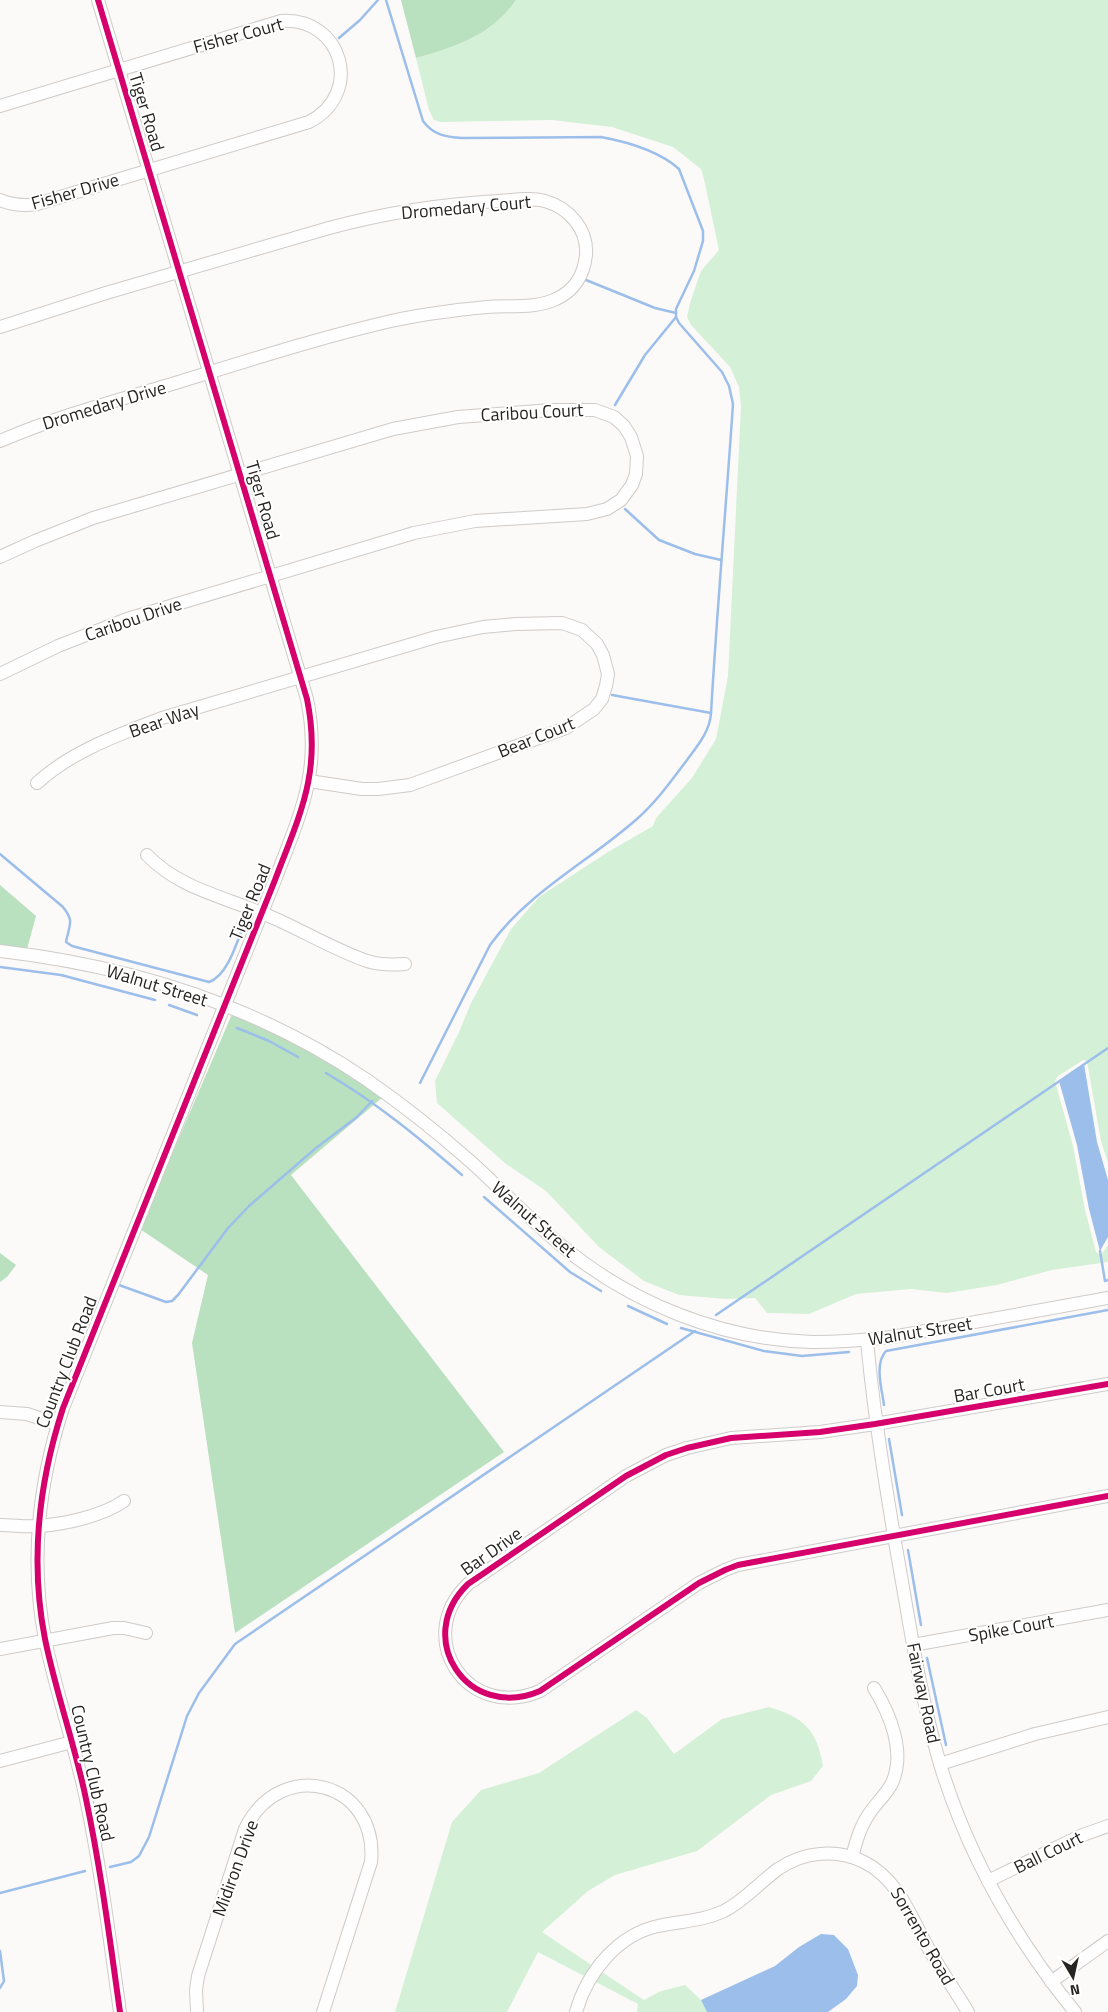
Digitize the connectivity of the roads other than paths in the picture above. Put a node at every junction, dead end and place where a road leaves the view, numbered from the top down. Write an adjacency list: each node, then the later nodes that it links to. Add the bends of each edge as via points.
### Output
1 (98, 0): 2 (street, Tiger Road)
2 (119, 70): 3 (street); 4 (street, Tiger Road); 4 (street, Fisher Court, via 248,30 289,21 304,23 324,35 335,48 340,61 337,94 329,108 316,119)
3 (0, 106)
4 (149, 170): 5 (street, Fisher Drive, via 38,204 18,205); 6 (street, Tiger Road)
5 (0, 200)
6 (179, 272): 7 (street); 8 (street, Tiger Road); 8 (street, Dromedary Court, via 358,220 434,206 485,201 538,200 556,205 571,216 584,238 585,262 578,280 567,294 555,300 538,305 456,310 398,320)
7 (0, 327)
8 (210, 373): 9 (street, Dromedary Drive, via 62,417); 10 (street, Tiger Road)
9 (0, 441)
10 (240, 475): 11 (street, via 93,518); 12 (street, Tiger Road); 12 (street, Caribou Court, via 393,430 494,413 595,410 619,422 634,444 637,462 632,485 621,500 607,509 587,514 443,526)
11 (0, 557)
12 (270, 575): 13 (street, Caribou Drive, via 127,619 67,642); 14 (street, Tiger Road)
13 (0, 674)
14 (300, 676): 15 (street, Tiger Road, via 311,724); 15 (street, Bear Court, via 452,633 557,622 573,626 590,636 603,655 608,674 602,699 594,709 566,728 426,780 378,789); 16 (street, Bear Way, via 162,718 119,735 52,769)
15 (309, 781): 18 (street, Tiger Road, via 306,798)
16 (37, 783)
17 (147, 855): 18 (street, via 176,879)
18 (262, 913): 20 (street, via 366,960 390,965); 21 (street, Tiger Road)
19 (0, 951): 21 (street, Walnut Street, via 112,970)
20 (406, 964)
21 (225, 1006): 23 (street, Walnut Street, via 335,1060 392,1098 446,1140 563,1247 627,1290 682,1315 739,1332 810,1342); 26 (street, Country Club Road)
22 (1108, 1298): 23 (street, Walnut Street)
23 (867, 1340): 27 (street, Fairway Road)
24 (1108, 1384): 27 (street, Bar Court)
25 (0, 1412): 26 (street, via 27,1414)
26 (57, 1424): 31 (street, Country Club Road, via 45,1474)
27 (875, 1424): 32 (street, Fairway Road); 32 (street, Bar Drive, via 820,1432 731,1438 666,1455 646,1464 468,1584 447,1617 447,1649 460,1676 477,1689 505,1698 526,1696 540,1691 699,1583 724,1570 750,1561)
28 (1108, 1496): 32 (street)
29 (124, 1501): 31 (street, via 94,1516)
30 (0, 1525): 31 (street)
31 (39, 1526): 35 (street, Country Club Road, via 38,1572)
32 (894, 1536): 36 (street, Fairway Road)
33 (1108, 1610): 36 (street, Spike Court)
34 (146, 1633): 35 (street, via 113,1628)
35 (45, 1640): 37 (street); 40 (street, Country Club Road)
36 (914, 1645): 42 (street, Fairway Road)
37 (0, 1649)
38 (874, 1688): 44 (street, via 890,1716 896,1768 887,1791 862,1826)
39 (1108, 1717): 42 (street, via 1049,1730)
40 (72, 1742): 41 (street); 48 (street, Country Club Road, via 96,1850)
41 (0, 1761)
42 (940, 1764): 45 (street, Fairway Road)
43 (1108, 1826): 45 (street, Ball Court, via 1080,1836)
44 (852, 1857): 51 (street, Sorrento Road, via 804,1856 777,1870 742,1901 718,1914 654,1927 634,1935 613,1950 597,1968); 52 (street, Sorrento Road, via 890,1881)
45 (988, 1881): 47 (street, Fairway Road)
46 (1108, 1941): 47 (street)
47 (1050, 1982): 53 (street, Fairway Road)
48 (120, 2012)
49 (197, 2012): 50 (street, Midiron Drive, via 198,1976 245,1829 262,1804 277,1793 308,1786 333,1791 350,1801 362,1817 371,1842 371,1862)
50 (322, 2012)
51 (576, 2012)
52 (968, 2012)
53 (1075, 2012)

